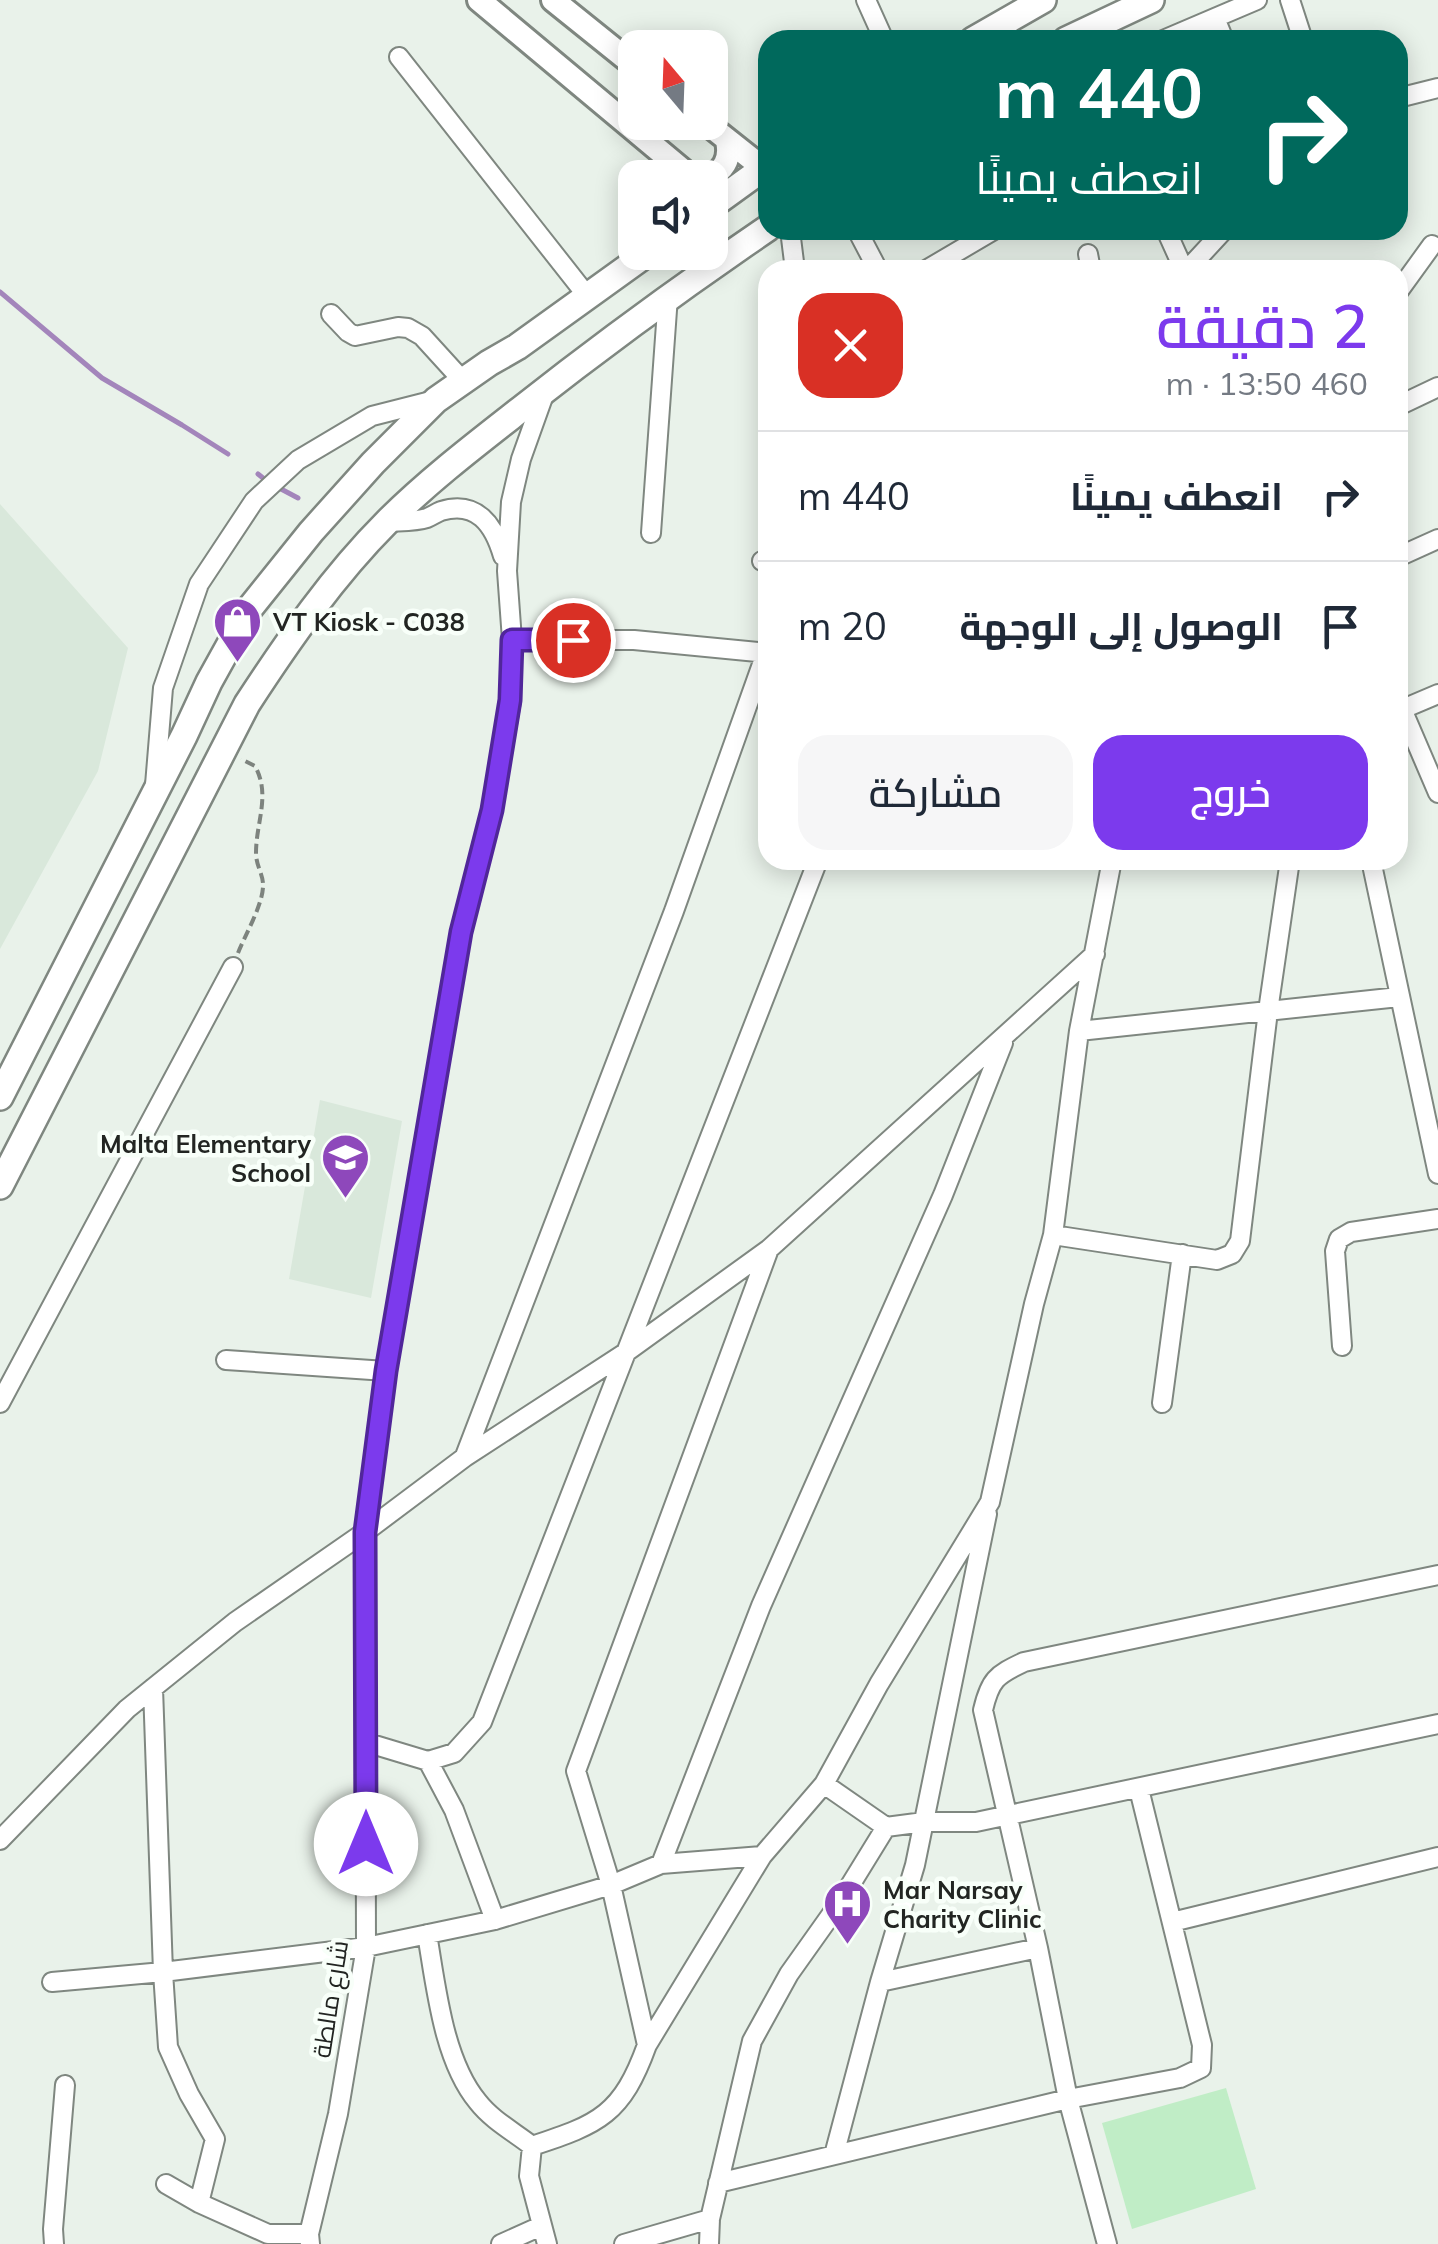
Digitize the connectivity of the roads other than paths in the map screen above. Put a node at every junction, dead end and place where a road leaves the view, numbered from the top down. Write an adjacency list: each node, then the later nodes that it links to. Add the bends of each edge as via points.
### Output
1 (480, 0): 20 (main road)
2 (553, 0): 15 (main road)
3 (866, 0): 9 (street)
4 (1043, 0): 10 (highway)
5 (1151, 0): 11 (highway)
6 (1258, 0): 8 (street)
7 (1290, 0): 14 (street)
8 (1216, 18): 12 (street); 13 (street)
9 (880, 30)
10 (990, 30)
11 (1093, 30)
12 (1187, 30)
13 (1220, 30)
14 (1300, 30)
15 (618, 52)
16 (400, 57): 34 (street)
17 (1438, 88): 18 (street)
18 (1408, 96)
19 (728, 140): 21 (main road); 22 (main road)
20 (675, 160)
21 (726, 160)
22 (758, 161)
23 (758, 171): 24 (highway)
24 (728, 191)
25 (758, 235): 33 (highway)
26 (977, 240): 29 (street)
27 (1214, 240): 30 (street)
28 (1432, 245): 32 (street)
29 (943, 260)
30 (1196, 260)
31 (625, 270): 34 (highway)
32 (1408, 278)
33 (668, 296): 38 (highway); 42 (street)
34 (588, 298): 36 (highway)
35 (331, 314): 36 (street, via 355,336 398,327 414,331)
36 (463, 382): 39 (highway)
37 (1438, 387): 40 (street)
38 (546, 389): 41 (highway); 45 (street, شارع مالطة, via 515,482)
39 (436, 400): 49 (highway, via 274,578); 54 (street, via 372,416 298,460 254,500 199,584 163,688)
40 (1408, 401)
41 (387, 522): 45 (street, شارع مالطة, via 457,508 478,514 495,533); 51 (highway)
42 (651, 533)
43 (1438, 539): 44 (street)
44 (1408, 552)
45 (508, 571): 46 (street, شارع مالطة)
46 (512, 640): 47 (street, via 634,640); 76 (street, شارع مالطة, via 510,700 492,810 461,932)
47 (758, 652)
48 (758, 675): 79 (street)
49 (209, 682): 51 (highway); 54 (highway)
50 (1438, 694): 52 (street)
51 (247, 704): 68 (highway)
52 (1408, 707)
53 (1408, 728): 55 (street)
54 (155, 794): 66 (highway)
55 (1438, 794)
56 (814, 870): 74 (street)
57 (1110, 870): 60 (street)
58 (1289, 870): 63 (street)
59 (1372, 870): 62 (street)
60 (1095, 954): 64 (street); 65 (street)
61 (233, 967): 77 (street)
62 (1399, 996): 63 (street); 67 (street)
63 (1268, 1011): 64 (street); 72 (street, via 1240,1241 1218,1260)
64 (1079, 1031): 70 (street)
65 (1006, 1036): 71 (street); 95 (street, via 762,1606)
66 (0, 1097)
67 (1438, 1174)
68 (0, 1186)
69 (1438, 1219): 73 (street, via 1339,1239)
70 (1053, 1235): 72 (street); 80 (street)
71 (769, 1249): 74 (street); 96 (street, via 576,1770)
72 (1182, 1254): 78 (street)
73 (1342, 1346)
74 (625, 1352): 79 (street); 86 (street, via 482,1722 454,1752)
75 (226, 1360): 76 (street)
76 (386, 1371): 81 (street, شارع مالطة)
77 (0, 1403)
78 (1162, 1403)
79 (465, 1457): 81 (street)
80 (990, 1502): 87 (street); 90 (street)
81 (365, 1532): 83 (street); 85 (street, شارع مالطة)
82 (1438, 1575): 89 (street, via 1024,1662 1000,1673 983,1710)
83 (153, 1688): 92 (street); 102 (street)
84 (1438, 1724): 88 (street)
85 (365, 1742): 86 (street); 100 (street, شارع مالطة)
86 (428, 1762): 97 (street, via 454,1810)
87 (824, 1784): 91 (street); 93 (street)
88 (1139, 1789): 89 (street); 98 (street)
89 (1008, 1814): 90 (street); 101 (street)
90 (924, 1822): 91 (street); 104 (street)
91 (886, 1827): 110 (street, via 752,2041)
92 (0, 1840)
93 (762, 1856): 95 (street); 105 (street)
94 (1438, 1857): 98 (street)
95 (661, 1864): 96 (street)
96 (611, 1885): 97 (street); 105 (street)
97 (495, 1920): 99 (street)
98 (1172, 1922): 107 (street, via 1202,2045 1201,2068)
99 (427, 1934): 100 (street); 108 (street, via 444,2030 466,2084 478,2103)
100 (366, 1947): 102 (street); 116 (street, شارع مالطة)
101 (1038, 1948): 104 (street); 107 (street)
102 (163, 1972): 103 (street); 112 (street, via 168,2047 216,2139)
103 (52, 1982)
104 (880, 1982): 109 (street)
105 (646, 2045): 108 (street, via 634,2079 609,2112)
106 (65, 2086): 117 (street)
107 (1068, 2099): 109 (street); 121 (street)
108 (532, 2146): 114 (street, via 529,2176)
109 (834, 2155): 110 (street)
110 (718, 2183): 113 (street)
111 (166, 2184): 112 (street)
112 (199, 2203): 115 (street)
113 (710, 2219): 119 (street); 120 (street)
114 (544, 2235): 118 (street)
115 (266, 2239): 116 (street)
116 (309, 2239)
117 (54, 2244)
118 (501, 2244)
119 (624, 2244)
120 (709, 2244)
121 (1107, 2244)

